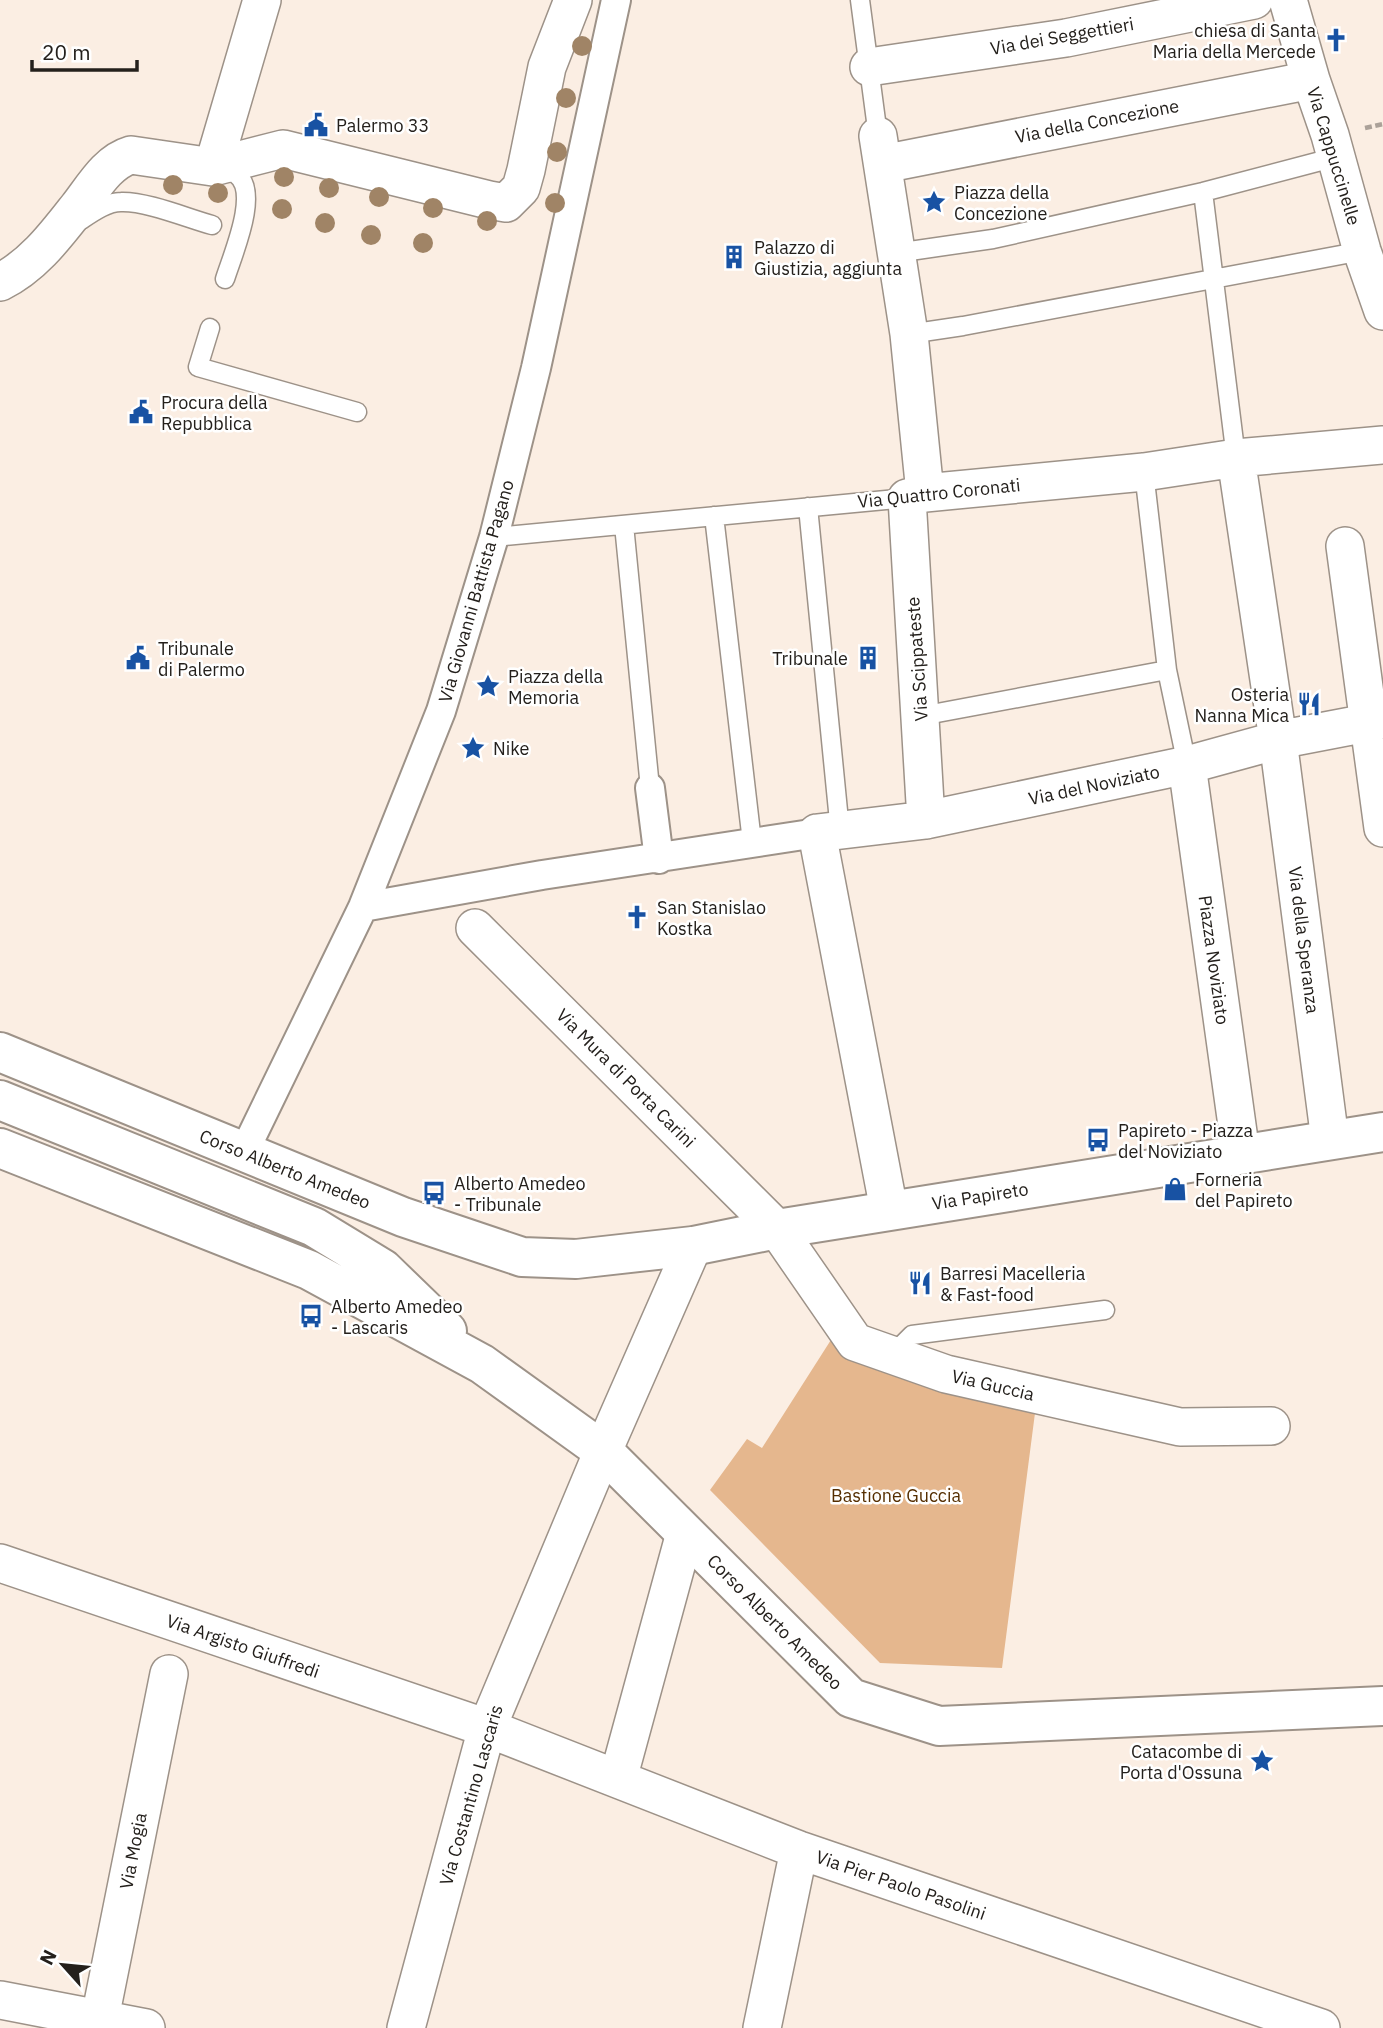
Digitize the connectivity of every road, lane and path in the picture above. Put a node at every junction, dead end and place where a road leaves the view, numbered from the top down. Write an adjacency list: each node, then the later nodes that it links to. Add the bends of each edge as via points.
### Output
1 (262, 0): 11 (street)
2 (573, 0): 11 (street, via 547,67 521,188 506,203 283,149)
3 (616, 0): 31 (street, Via Giovanni Battista Pagano, via 536,368)
4 (860, 0): 7 (lane)
5 (1254, 0): 7 (street, Via dei Seggettieri, via 1066,38)
6 (1288, 0): 8 (street, Via Cappuccinelle)
7 (869, 67): 9 (lane)
8 (1311, 80): 9 (street, Via della Concezione); 10 (street, Via Cappuccinelle)
9 (880, 150): 16 (street, Via Scippateste)
10 (1336, 157): 12 (lane); 15 (street, Via Cappuccinelle)
11 (213, 167): 14 (street, via 139,155 122,158); 18 (lane, via 237,175 247,190 245,216)
12 (1203, 192): 16 (lane, via 993,239); 17 (lane)
13 (212, 225): 14 (lane, via 119,201 97,209)
14 (50, 242): 19 (street)
15 (1362, 251): 17 (lane); 20 (street, Via Cappuccinelle)
16 (896, 253): 22 (street, Via Scippateste)
17 (1214, 278): 22 (lane); 25 (lane)
18 (225, 279)
19 (0, 282)
20 (1381, 296)
21 (210, 328): 23 (lane, via 198,367)
22 (909, 334): 27 (street, Via Scippateste)
23 (357, 412)
24 (1383, 445): 25 (street, Via Quattro Coronati)
25 (1236, 458): 26 (street, Via Quattro Coronati); 36 (street, Via della Speranza)
26 (1144, 472): 27 (street, Via Quattro Coronati); 33 (lane)
27 (916, 495): 28 (lane, Via Quattro Coronati); 34 (street, Via Scippateste)
28 (808, 507): 29 (lane, Via Quattro Coronati); 41 (lane)
29 (714, 516): 30 (lane, Via Quattro Coronati); 42 (lane)
30 (624, 525): 31 (lane, Via Quattro Coronati); 38 (lane)
31 (494, 537): 44 (street, Via Giovanni Battista Pagano, via 441,711)
32 (1345, 546): 35 (street)
33 (1167, 670): 34 (lane); 37 (lane)
34 (921, 716): 39 (street, Via Scippateste)
35 (1376, 721): 36 (street, Via del Noviziato); 40 (street)
36 (1278, 740): 37 (street, Via del Noviziato); 49 (street, Via della Speranza)
37 (1187, 765): 39 (street, Via del Noviziato); 52 (street, Piazza Noviziato)
38 (650, 788): 43 (street)
39 (926, 820): 41 (street, Via del Noviziato)
40 (1383, 828)
41 (829, 832): 42 (street); 53 (street)
42 (752, 842): 43 (street)
43 (659, 859): 44 (street)
44 (363, 907): 51 (street, Via Giovanni Battista Pagano)
45 (475, 928): 54 (street, Via Mura di Porta Carini)
46 (0, 1052): 51 (street, Corso Alberto Amedeo)
47 (0, 1100): 59 (street, Corso Alberto Amedeo, via 314,1227 383,1269)
48 (1383, 1132): 49 (street, Via Papireto)
49 (1330, 1140): 52 (street, Via Papireto)
50 (0, 1148): 59 (street, Corso Alberto Amedeo, via 309,1270)
51 (244, 1152): 56 (street, Corso Alberto Amedeo, via 490,1247 522,1257)
52 (1241, 1154): 53 (street, Via Papireto)
53 (889, 1210): 54 (street, Via Papireto)
54 (777, 1229): 55 (street, Via Papireto); 58 (street, Via Guccia, via 855,1342)
55 (694, 1246): 56 (street, Via Papireto); 61 (street, Via Costantino Lascaris)
56 (576, 1259)
57 (1105, 1310): 58 (lane, via 912,1335)
58 (892, 1355): 60 (street, Via Guccia, via 946,1374 1180,1427)
59 (482, 1364): 61 (street, Corso Alberto Amedeo)
60 (1271, 1426)
61 (603, 1451): 62 (street, Corso Alberto Amedeo); 66 (street, Via Costantino Lascaris)
62 (685, 1533): 65 (street, Corso Alberto Amedeo, via 851,1698 939,1726); 67 (street)
63 (0, 1563): 66 (street, Via Argisto Giuffredi)
64 (169, 1674): 70 (street, Via Mogia)
65 (1383, 1706)
66 (487, 1728): 67 (street, Via Pier Paolo Pasolini); 72 (street, Via Costantino Lascaris)
67 (618, 1779): 68 (street, Via Pier Paolo Pasolini)
68 (799, 1850): 73 (street); 74 (street, Via Pier Paolo Pasolini)
69 (0, 2000): 70 (street)
70 (99, 2023): 71 (street)
71 (146, 2028)
72 (406, 2028)
73 (762, 2028)
74 (1321, 2028)

